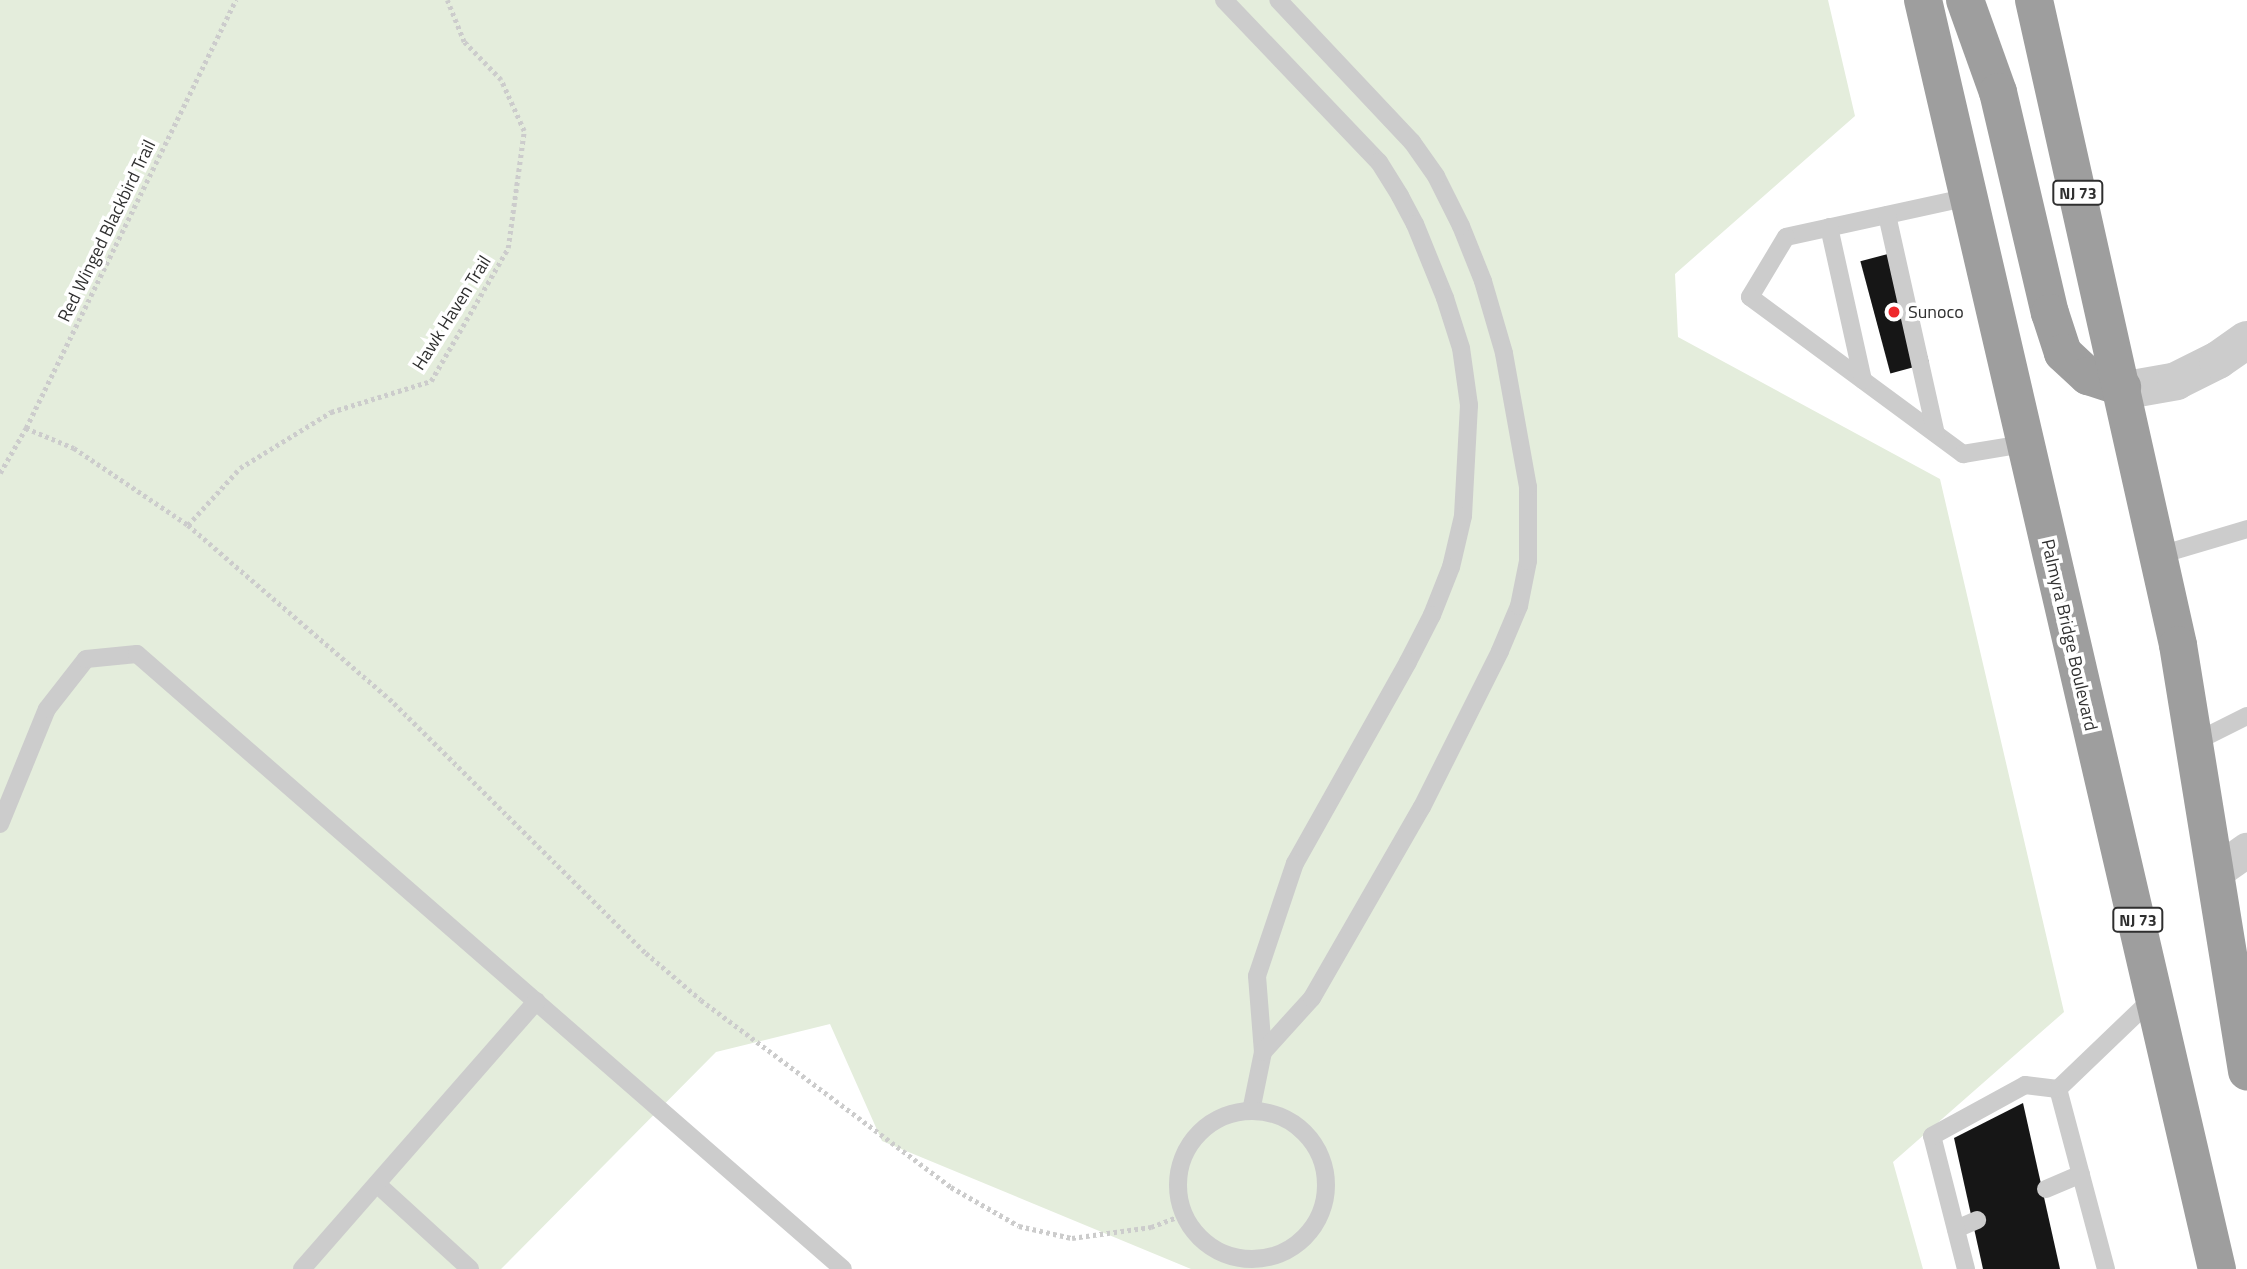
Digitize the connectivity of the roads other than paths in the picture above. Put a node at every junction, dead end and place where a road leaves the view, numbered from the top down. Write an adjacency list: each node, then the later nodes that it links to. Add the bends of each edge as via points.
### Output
1 (1224, 0): 23 (lane, via 1379,162 1393,185 1446,298 1461,348 1469,405 1463,516 1451,567 1408,662 1295,863 1257,976)
2 (1278, 0): 23 (lane, via 1412,142 1436,176 1461,226 1504,353 1528,487 1528,561 1519,606 1500,651 1422,807 1312,998)
3 (1923, 0): 6 (highway, Palmyra Bridge Boulevard / NJ 73)
4 (1965, 0): 11 (highway, via 1998,92 2063,353 2088,376)
5 (2034, 0): 11 (highway, NJ 73)
6 (1969, 197): 7 (lane); 13 (highway, Palmyra Bridge Boulevard / NJ 73)
7 (1887, 215): 8 (lane); 12 (lane)
8 (1829, 227): 10 (lane); 10 (lane, via 1786,237 1750,297)
9 (2246, 344): 11 (street, via 2176,381)
10 (1863, 380): 12 (lane)
11 (2122, 387): 15 (highway, NJ 73)
12 (1936, 434): 13 (lane, via 1963,454)
13 (2024, 444): 21 (highway, Palmyra Bridge Boulevard / NJ 73)
14 (2247, 530): 15 (lane)
15 (2160, 555): 17 (highway, NJ 73)
16 (2247, 716): 17 (lane)
17 (2195, 742): 20 (highway, NJ 73)
18 (0, 824): 22 (lane, via 47,709 86,659 137,653)
19 (2247, 850): 20 (street)
20 (2215, 872): 24 (highway, NJ 73)
21 (2155, 996): 25 (lane); 38 (highway, Palmyra Bridge Boulevard / NJ 73)
22 (537, 1001): 28 (lane); 35 (lane)
23 (1263, 1052): 26 (lane)
24 (2247, 1071)
25 (2058, 1089): 27 (lane); 31 (lane, via 2025,1085 1932,1136)
26 (1251, 1111): 32 (lane, via 1211,1123 1192,1141 1180,1164 1177,1187 1187,1222 1204,1241); 32 (lane, via 1294,1123 1307,1136 1321,1157 1326,1194 1309,1232 1289,1248)
27 (2081, 1174): 29 (lane); 37 (lane)
28 (377, 1184): 33 (lane); 34 (lane)
29 (2046, 1189)
30 (1977, 1220): 31 (lane)
31 (1956, 1229): 36 (lane)
32 (1252, 1264)
33 (302, 1269)
34 (470, 1269)
35 (843, 1269)
36 (1966, 1269)
37 (2106, 1269)
38 (2215, 1269)

